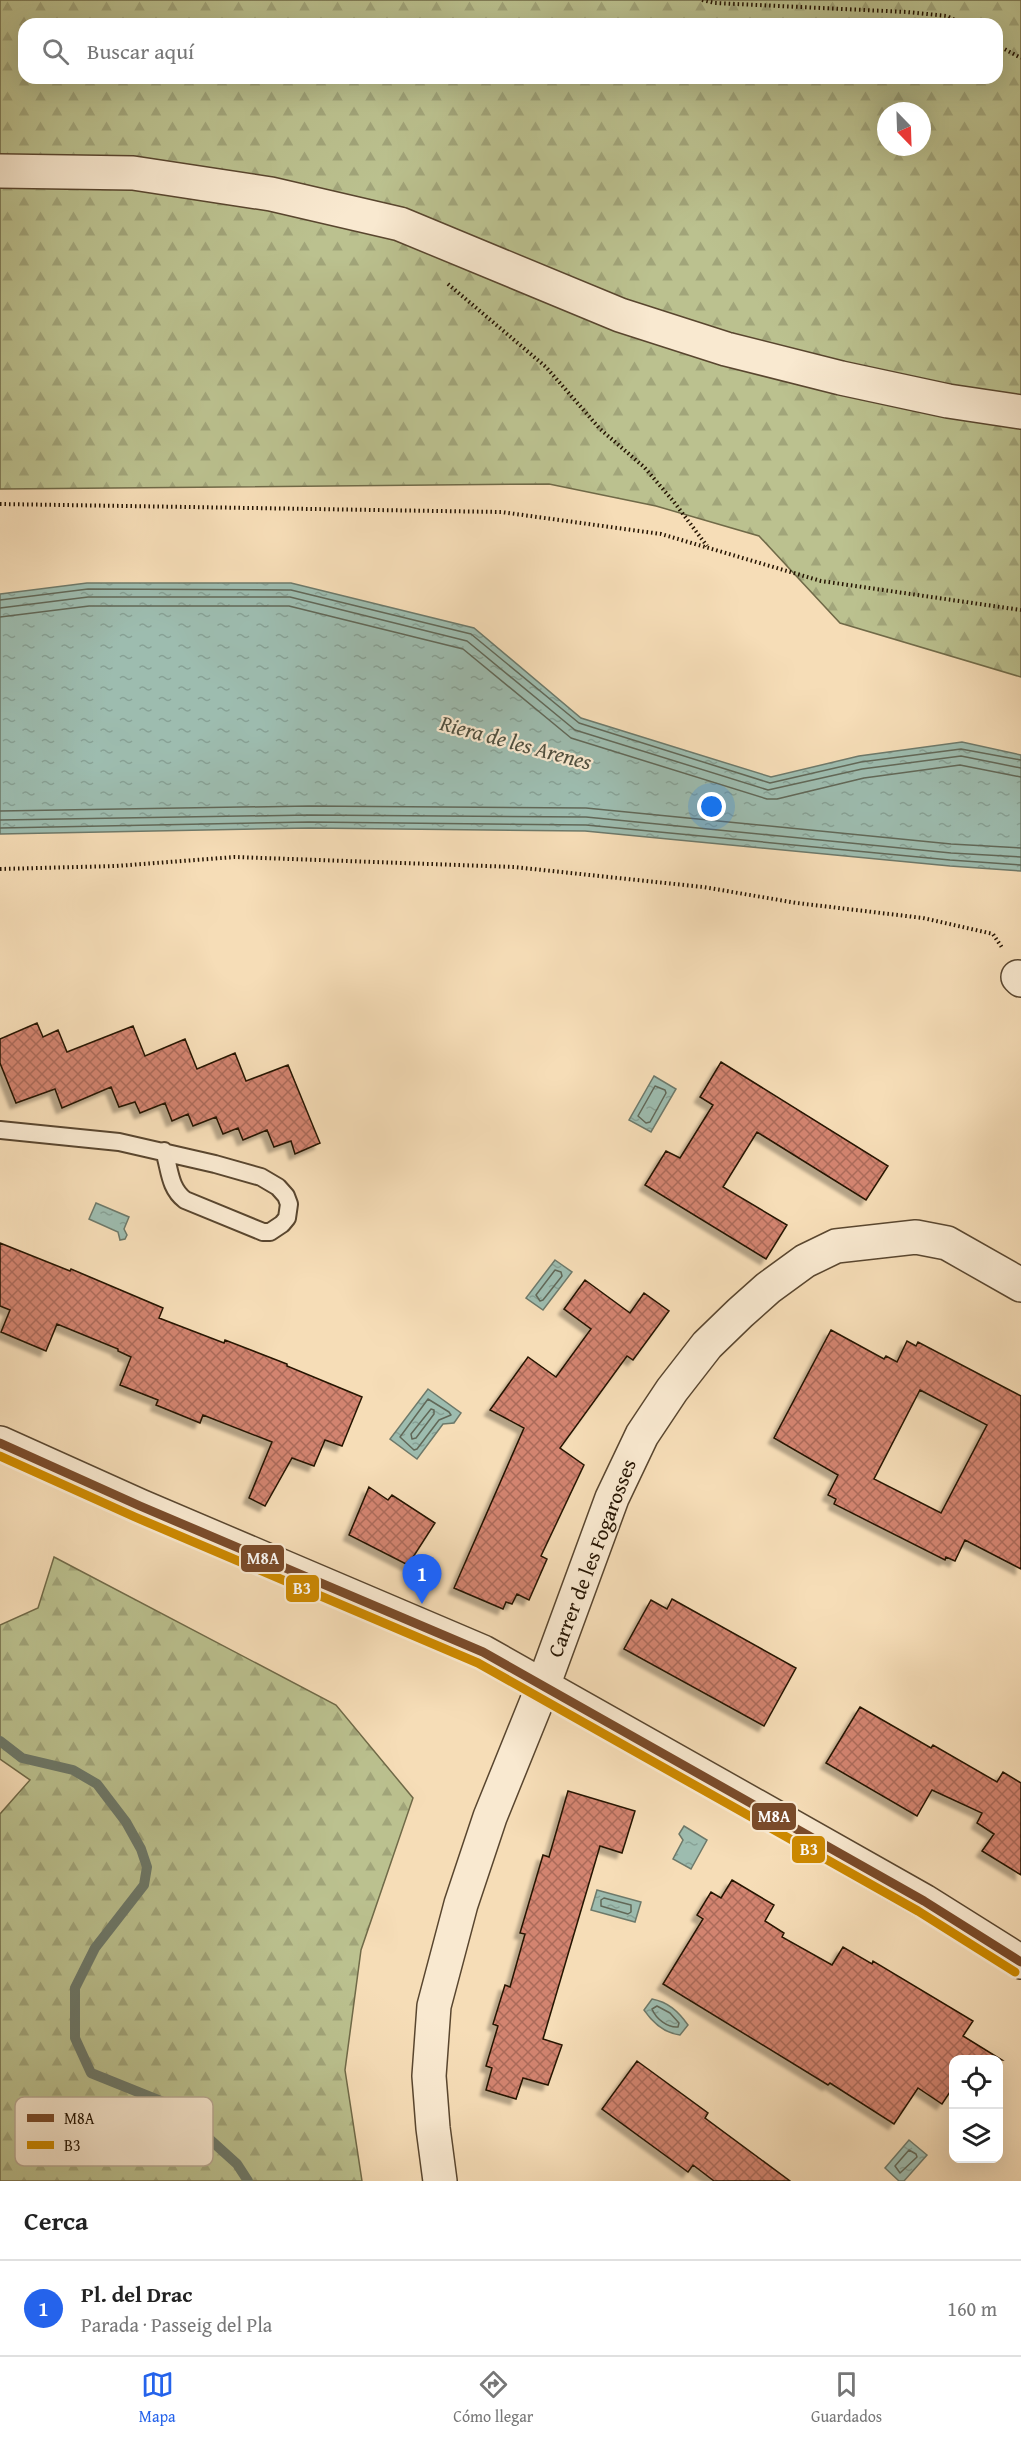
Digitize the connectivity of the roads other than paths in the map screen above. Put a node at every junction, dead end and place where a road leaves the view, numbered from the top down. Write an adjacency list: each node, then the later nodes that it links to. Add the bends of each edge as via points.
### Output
1 (8, 168): 2 (street, via 133,173 271,194 400,224 620,315 726,349 937,399)
2 (1021, 412)
3 (0, 1130): 4 (lane, via 119,1142)
4 (164, 1151): 4 (lane, via 269,1182 286,1196 286,1218 278,1228 263,1232 185,1200 171,1184)
5 (1021, 1285): 7 (street, Carrer de les Fogarosses, via 947,1244 916,1237 836,1246 805,1261 768,1288 707,1345 642,1435 612,1498)
6 (0, 1443): 7 (street, via 483,1652)
7 (543, 1686): 8 (street, via 924,1901); 9 (street, Carrer de les Fogarosses, via 483,1839 434,2006 429,2076)
8 (1021, 1962)
9 (440, 2181)

